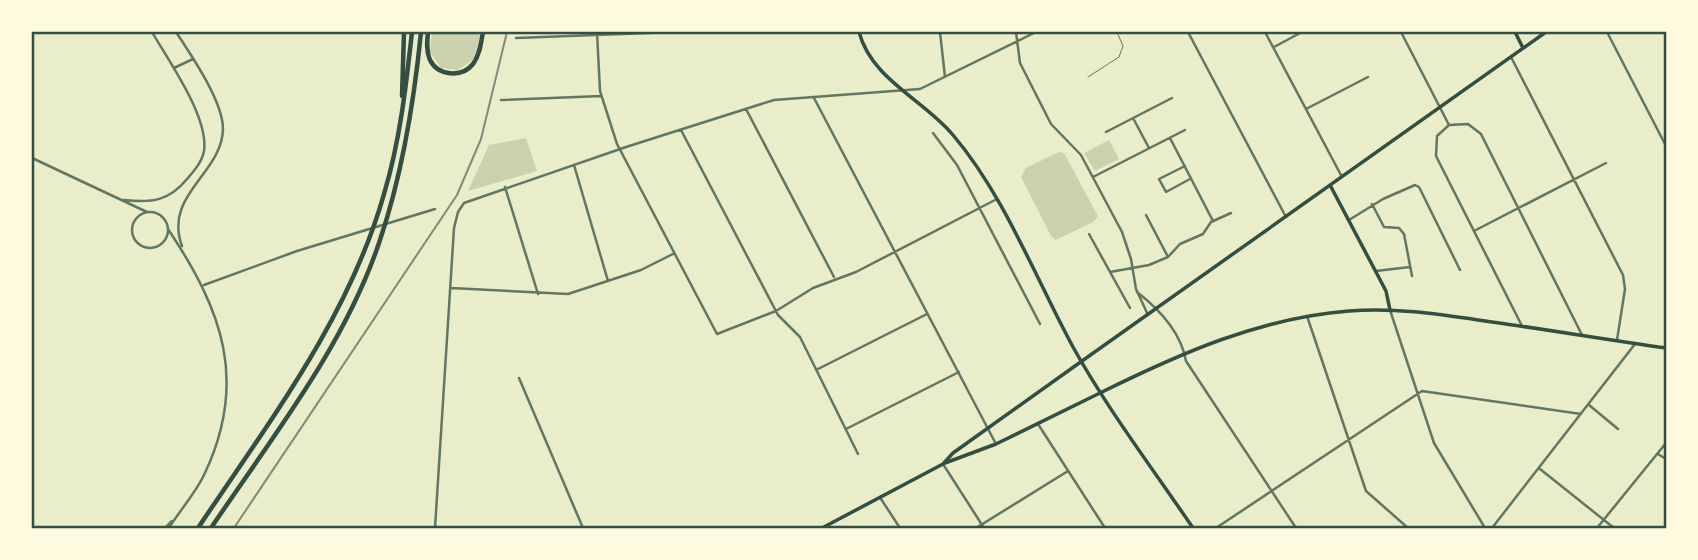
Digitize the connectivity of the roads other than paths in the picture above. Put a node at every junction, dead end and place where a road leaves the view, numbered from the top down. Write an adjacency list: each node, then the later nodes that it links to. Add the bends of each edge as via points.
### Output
1 (152, 32): 28 (street)
2 (176, 32): 27 (street)
3 (404, 32): 38 (highway)
4 (412, 32): 38 (highway)
5 (421, 32): 133 (highway, via 413,107 380,242 333,344)
6 (428, 32): 7 (highway, via 432,63 452,73 475,62)
7 (483, 32)
8 (675, 32): 21 (street)
9 (859, 32): 32 (main road, via 871,60)
10 (940, 32): 31 (street)
11 (1016, 32): 23 (street)
12 (1036, 32): 23 (street)
13 (1117, 32): 29 (lane, via 1123,46 1119,57)
14 (1188, 32): 70 (street)
15 (1265, 32): 24 (street)
16 (1302, 32): 24 (street)
17 (1401, 32): 37 (street)
18 (1515, 32): 25 (main road)
19 (1546, 32): 25 (main road)
20 (1607, 32): 48 (street)
21 (597, 33): 22 (street); 33 (street)
22 (516, 38)
23 (1016, 42): 31 (street); 55 (street, via 1020,63 1051,124 1081,155)
24 (1273, 47): 40 (street)
25 (1523, 47): 26 (main road)
26 (1511, 57): 37 (main road); 58 (street)
27 (193, 59): 28 (street); 77 (street, via 218,105 223,128 219,148 177,220)
28 (173, 68): 61 (street, via 199,122 204,150 185,182 161,200)
29 (1088, 77)
30 (1368, 77): 40 (street)
31 (945, 78): 32 (street)
32 (906, 92): 34 (street); 62 (main road, via 951,132)
33 (601, 96): 36 (street); 50 (street)
34 (814, 98): 39 (street, via 774,100); 76 (street)
35 (1172, 98): 41 (street)
36 (501, 100)
37 (1440, 107): 42 (street); 56 (main road)
38 (403, 108): 132 (highway, via 378,214 328,329)
39 (746, 109): 43 (street); 86 (street)
40 (1306, 109): 56 (street)
41 (1133, 118): 45 (street); 49 (street)
42 (1449, 125): 64 (street, via 1468,124 1479,131); 74 (street, via 1437,136 1434,152)
43 (681, 130): 50 (street); 95 (street)
44 (1185, 130): 47 (street)
45 (1107, 132)
46 (933, 133): 65 (street, via 957,165)
47 (1170, 138): 49 (street); 54 (street)
48 (1667, 146)
49 (1149, 148): 55 (street)
50 (620, 149): 53 (street); 78 (street)
51 (32, 158): 61 (street)
52 (1606, 163): 58 (street)
53 (574, 165): 60 (street); 87 (street)
54 (1185, 166): 57 (street); 57 (street, via 1159,179 1166,192)
55 (1093, 177): 80 (street, via 1126,242)
56 (1342, 177): 59 (main road)
57 (1191, 178): 72 (street)
58 (1573, 178): 64 (street); 102 (street, via 1623,275)
59 (1330, 185): 70 (main road); 71 (main road)
60 (505, 187): 89 (street, via 460,208 454,225); 91 (street)
61 (124, 200): 67 (street)
62 (995, 200): 65 (street); 106 (main road)
63 (1372, 204): 71 (street); 81 (street, via 1384,227 1402,231); 82 (street, via 1410,185 1419,187)
64 (1519, 207): 74 (street); 101 (street)
65 (979, 208): 76 (street); 99 (street)
66 (435, 209): 88 (street)
67 (147, 212): 73 (street, via 159,214); 73 (street, via 136,217 131,228 138,244 155,247 165,240)
68 (1231, 213): 72 (street)
69 (1146, 215): 79 (street)
70 (1286, 217): 93 (main road)
71 (1349, 220): 83 (main road)
72 (1213, 221): 79 (street, via 1203,234 1180,244)
73 (168, 229): 77 (street)
74 (1474, 231): 100 (street)
75 (1089, 234): 84 (street)
76 (895, 252): 86 (street); 96 (street)
77 (184, 253): 88 (street)
78 (673, 254): 87 (street); 95 (street, via 717,334)
79 (1168, 257): 80 (street)
80 (1133, 267): 84 (street); 90 (street)
81 (1410, 267): 83 (street); 85 (street)
82 (1460, 270)
83 (1376, 271): 94 (main road)
84 (1110, 272): 92 (street)
85 (1412, 276)
86 (834, 278): 95 (street)
87 (608, 281): 91 (street, via 568,294)
88 (204, 285): 131 (street, via 222,338 226,398 214,453 196,489)
89 (451, 288): 91 (street); 134 (street)
90 (1138, 292): 93 (street); 97 (street)
91 (538, 294)
92 (1130, 308)
93 (1157, 309): 97 (main road); 105 (street)
94 (1390, 310): 98 (main road); 100 (main road); 111 (street)
95 (776, 311): 107 (street, via 800,337)
96 (927, 314): 107 (street); 108 (street)
97 (1148, 315): 106 (main road)
98 (1307, 316): 105 (main road, via 1241,331); 118 (street)
99 (1040, 324)
100 (1522, 326): 101 (main road)
101 (1582, 335): 102 (main road)
102 (1617, 341): 103 (main road)
103 (1635, 344): 104 (main road); 112 (street)
104 (1667, 348)
105 (1184, 352): 110 (main road); 127 (street, via 1185,361)
106 (1082, 361): 110 (main road); 115 (main road)
107 (816, 370): 116 (street)
108 (959, 372): 115 (street); 116 (street)
109 (519, 378): 135 (street)
110 (1102, 392): 114 (main road); 140 (main road)
111 (1418, 394): 113 (street, via 1426,390); 118 (street); 144 (street, via 1438,452)
112 (1589, 405): 113 (street); 117 (street)
113 (1581, 414): 125 (street)
114 (1038, 424): 120 (main road); 126 (street)
115 (988, 428): 120 (street); 124 (main road)
116 (845, 429): 121 (street)
117 (1618, 429)
118 (1349, 440): 127 (street); 143 (street, via 1370,496)
119 (1667, 443): 122 (street)
120 (996, 444): 124 (main road)
121 (858, 454)
122 (1658, 454): 123 (street); 129 (street)
123 (1667, 459)
124 (943, 464): 128 (main road); 130 (street)
125 (1540, 469): 129 (street); 145 (street)
126 (1068, 471): 130 (street); 139 (street)
127 (1271, 492): 141 (street); 142 (street)
128 (881, 499): 136 (main road); 137 (street)
129 (1604, 520): 146 (street); 147 (street)
130 (983, 527): 138 (street)
131 (167, 528)
132 (198, 528)
133 (211, 528)
134 (435, 528)
135 (583, 528)
136 (822, 528)
137 (900, 528)
138 (976, 528)
139 (1105, 528)
140 (1193, 528)
141 (1216, 528)
142 (1296, 528)
143 (1408, 528)
144 (1485, 528)
145 (1492, 528)
146 (1597, 528)
147 (1614, 528)

